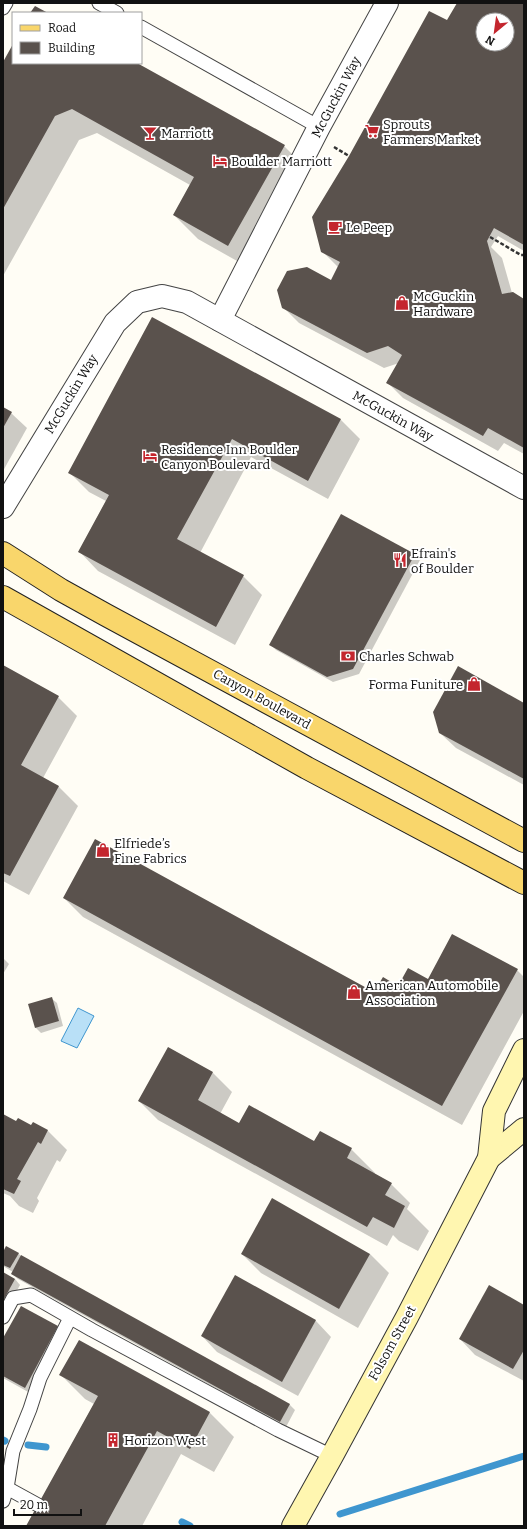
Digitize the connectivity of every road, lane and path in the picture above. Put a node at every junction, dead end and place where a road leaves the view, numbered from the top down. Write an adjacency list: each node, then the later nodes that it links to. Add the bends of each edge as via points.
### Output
1 (6, 3): 4 (lane)
2 (99, 3): 5 (lane)
3 (387, 3): 7 (street, McGuckin Way)
4 (3, 8)
5 (115, 12)
6 (142, 28): 7 (lane)
7 (319, 128): 10 (street, McGuckin Way)
8 (490, 237): 9 (path)
9 (524, 255)
10 (220, 320): 11 (street, McGuckin Way); 12 (street, McGuckin Way, via 187,302 168,297 137,302 115,323)
11 (524, 488)
12 (3, 507)
13 (3, 553): 15 (main road, Canyon Boulevard, via 106,615)
14 (3, 597): 16 (main road, via 307,768)
15 (524, 841)
16 (524, 883)
17 (524, 1050): 19 (main road, Folsom Street, via 494,1111)
18 (524, 1129): 19 (main road, Folsom Street)
19 (489, 1158): 22 (main road, Folsom Street)
20 (3, 1317): 21 (lane, via 13,1298 31,1295)
21 (70, 1318): 22 (lane, via 278,1430); 23 (lane, via 40,1378 14,1451)
22 (332, 1456): 26 (main road, Folsom Street)
23 (7, 1488): 24 (lane); 25 (lane)
24 (3, 1501)
25 (38, 1505)
26 (292, 1526)

